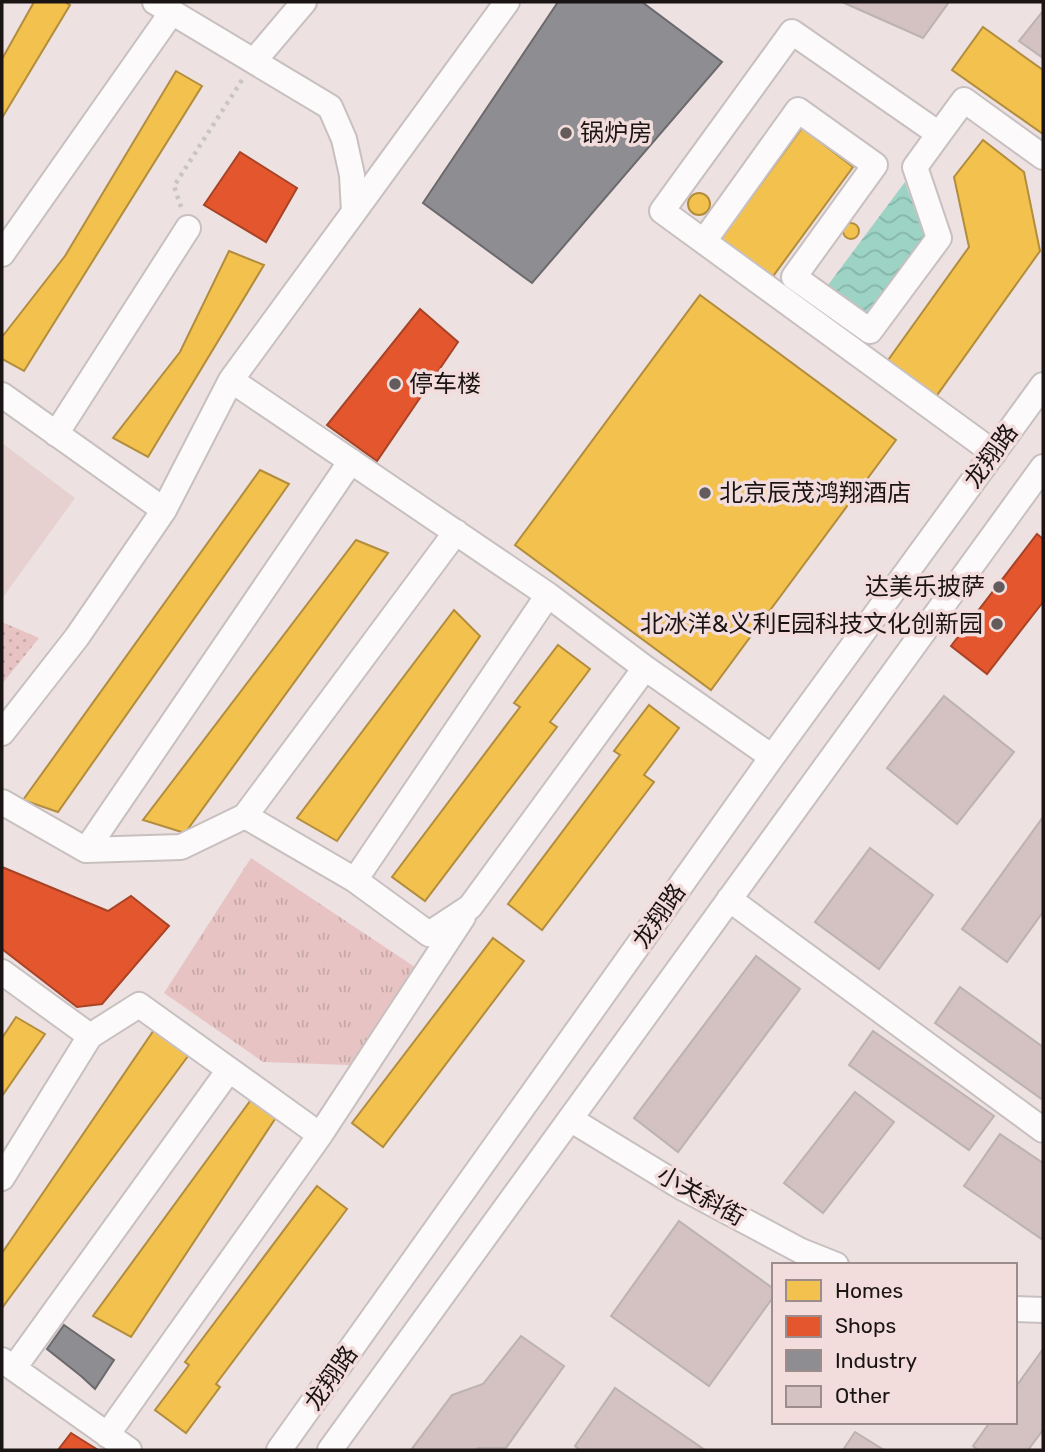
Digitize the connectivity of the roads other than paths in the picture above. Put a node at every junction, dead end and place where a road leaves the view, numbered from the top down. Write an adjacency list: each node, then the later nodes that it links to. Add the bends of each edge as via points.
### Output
1 (304, 2): 4 (street)
2 (507, 2): 7 (street)
3 (163, 7): 4 (street); 10 (street)
4 (254, 61): 7 (street, via 330,107 347,151)
5 (928, 138): 6 (street, via 964,100); 9 (street, via 792,33 662,211); 9 (street, via 915,167 939,238 870,331 794,277 875,164 799,110)
6 (1043, 157)
7 (354, 212): 11 (street)
8 (188, 228): 14 (street)
9 (704, 241): 15 (street, via 872,352)
10 (2, 254)
11 (231, 380): 16 (street); 18 (street)
12 (1043, 385): 15 (street, 龙翔路)
13 (2, 395): 14 (street)
14 (56, 433): 18 (street)
15 (994, 453): 23 (street, 龙翔路)
16 (351, 461): 19 (street); 26 (street)
17 (1039, 482): 28 (street, 龙翔路)
18 (164, 510): 22 (street, via 77,637)
19 (456, 532): 20 (street); 25 (street)
20 (548, 595): 21 (street); 27 (street)
21 (645, 668): 23 (street); 29 (street)
22 (2, 733)
23 (772, 757): 43 (street, 龙翔路)
24 (2, 802): 26 (street)
25 (245, 816): 26 (street, via 181,847); 27 (street)
26 (86, 850)
27 (355, 880): 29 (street, via 429,934)
28 (729, 899): 33 (street, 龙翔路); 34 (street)
29 (470, 907): 35 (street)
30 (2, 972): 31 (street)
31 (90, 1036): 32 (street, via 139,1005); 36 (street)
32 (229, 1070): 35 (street); 40 (street)
33 (570, 1119): 37 (street, 小关斜街, via 683,1188); 44 (street, 龙翔路)
34 (1043, 1130)
35 (320, 1135): 41 (street)
36 (2, 1178)
37 (831, 1263)
38 (1017, 1310): 39 (street)
39 (1043, 1310)
40 (8, 1364): 41 (street)
41 (107, 1435): 42 (street)
42 (129, 1450)
43 (279, 1450)
44 (330, 1450)

